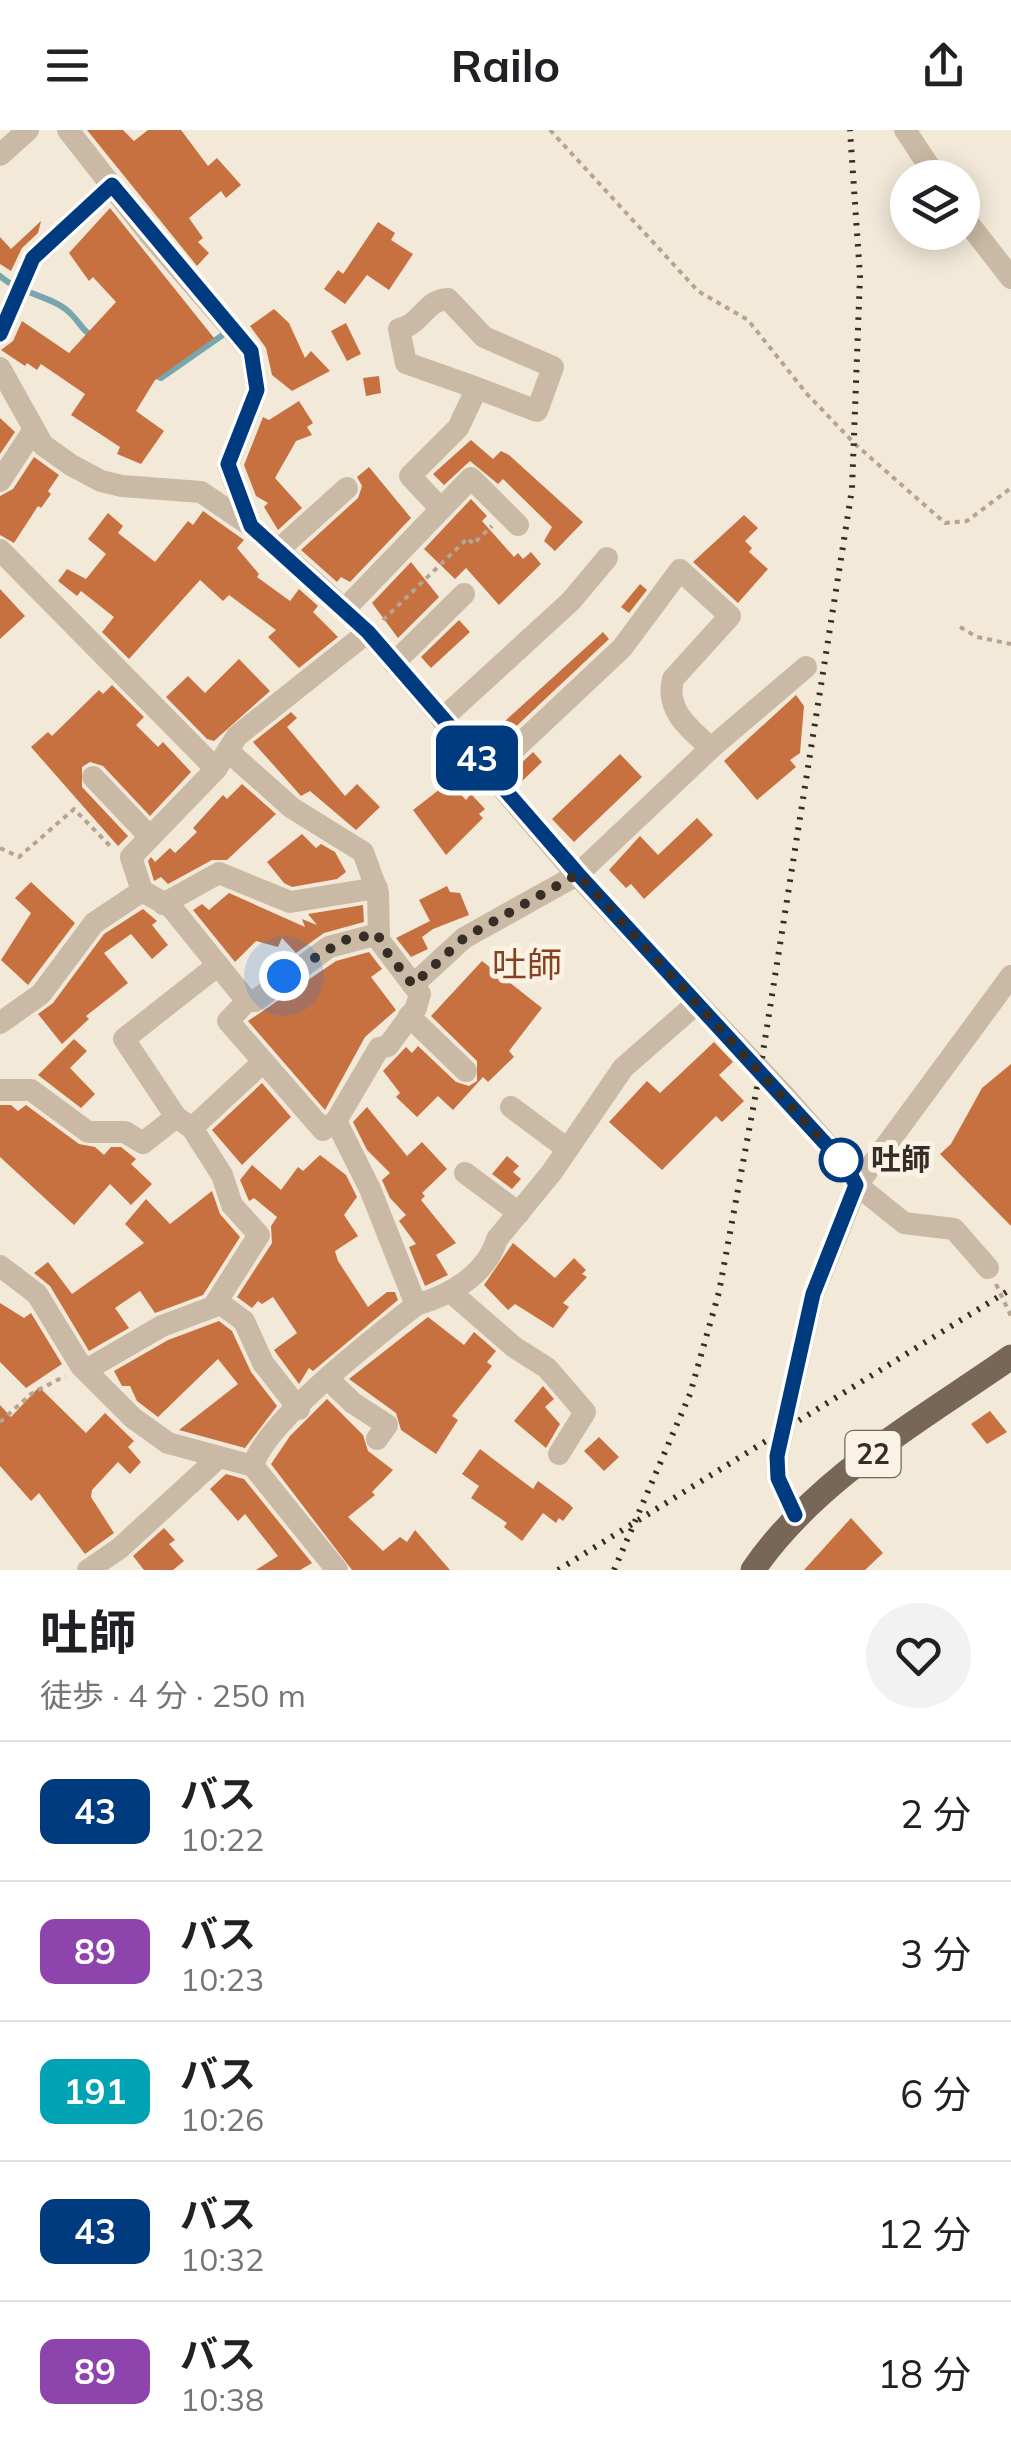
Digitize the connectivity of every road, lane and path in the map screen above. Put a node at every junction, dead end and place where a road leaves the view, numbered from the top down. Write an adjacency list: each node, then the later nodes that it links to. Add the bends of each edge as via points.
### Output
1 (28, 130): 5 (street)
2 (68, 130): 7 (street)
3 (550, 130): 16 (path, via 698,292 748,320 855,444 945,523 967,521)
4 (905, 130): 6 (street)
5 (0, 155)
6 (925, 160)
7 (112, 185): 10 (street, via 33,258); 19 (street, via 251,351 257,390 228,464)
8 (980, 238): 9 (street)
9 (1011, 278)
10 (0, 334)
11 (0, 368): 13 (street)
12 (477, 388): 12 (street, via 406,363 399,328 448,299 484,337 554,367 537,411); 17 (street, via 458,428 410,476)
13 (34, 431): 14 (street); 19 (street, via 43,445 101,481 191,488)
14 (0, 481)
15 (347, 488): 21 (street)
16 (1011, 488)
17 (442, 509): 18 (street, via 471,478); 24 (street)
18 (512, 518): 26 (path, via 473,544 468,538)
19 (251, 526): 21 (street)
20 (0, 550): 32 (street)
21 (278, 550): 24 (street)
22 (591, 563): 30 (street, via 571,601)
23 (464, 594): 28 (street)
24 (344, 610): 26 (street)
25 (960, 627): 27 (path)
26 (368, 632): 28 (street); 32 (street, via 237,736)
27 (1011, 644)
28 (394, 663): 30 (street)
29 (806, 667): 31 (street)
30 (442, 719): 33 (street)
31 (711, 748): 33 (street, via 683,723 670,689 730,616 680,570 622,648); 38 (street)
32 (223, 761): 35 (street); 39 (street, via 354,844)
33 (489, 773): 38 (street)
34 (94, 777): 35 (street)
35 (149, 836): 37 (street)
36 (0, 848): 37 (path, via 19,857 74,809)
37 (131, 866): 40 (street)
38 (578, 874): 45 (street, via 464,938); 47 (street)
39 (377, 888): 41 (street, via 290,902 219,873); 42 (street)
40 (142, 891): 41 (street); 49 (street, via 94,923 41,994)
41 (163, 904): 43 (street)
42 (378, 934): 45 (street); 46 (street, via 329,947 255,1002)
43 (218, 966): 46 (street); 55 (street, via 124,1039)
44 (1011, 976): 58 (street)
45 (413, 985): 48 (street, via 420,994)
46 (247, 1001): 50 (street, via 228,1021)
47 (696, 1004): 56 (street, via 623,1068); 58 (street, via 795,1108)
48 (409, 1016): 51 (street); 54 (street, via 388,1046 379,1048)
49 (0, 1023)
50 (262, 1063): 54 (street, via 323,1130); 55 (street)
51 (466, 1071)
52 (0, 1090): 55 (street, via 31,1090 88,1132 126,1132 143,1143)
53 (511, 1107): 56 (street)
54 (336, 1121): 64 (street)
55 (184, 1123): 63 (street, via 222,1175 232,1205 259,1234)
56 (566, 1148): 59 (street)
57 (465, 1173): 59 (street)
58 (856, 1185): 61 (street, via 904,1222 954,1229); 75 (street, via 813,1294 777,1456 778,1478)
59 (519, 1213): 62 (street)
60 (0, 1266): 67 (street, via 37,1294)
61 (988, 1268): 65 (path)
62 (453, 1294): 64 (street); 72 (street, via 547,1368 585,1414)
63 (215, 1304): 67 (street); 69 (street, via 244,1322 263,1363)
64 (416, 1305): 68 (street)
65 (1011, 1316)
66 (1011, 1357): 75 (main road, 22)
67 (84, 1368): 70 (path, via 31,1394); 73 (street, via 150,1432)
68 (330, 1380): 69 (street); 71 (street, via 387,1425)
69 (298, 1409): 74 (street)
70 (0, 1422)
71 (377, 1440)
72 (558, 1454)
73 (217, 1459): 74 (street); 76 (street)
74 (253, 1466): 77 (street)
75 (795, 1515): 78 (main road, 22)
76 (88, 1570)
77 (337, 1570)
78 (753, 1570)

